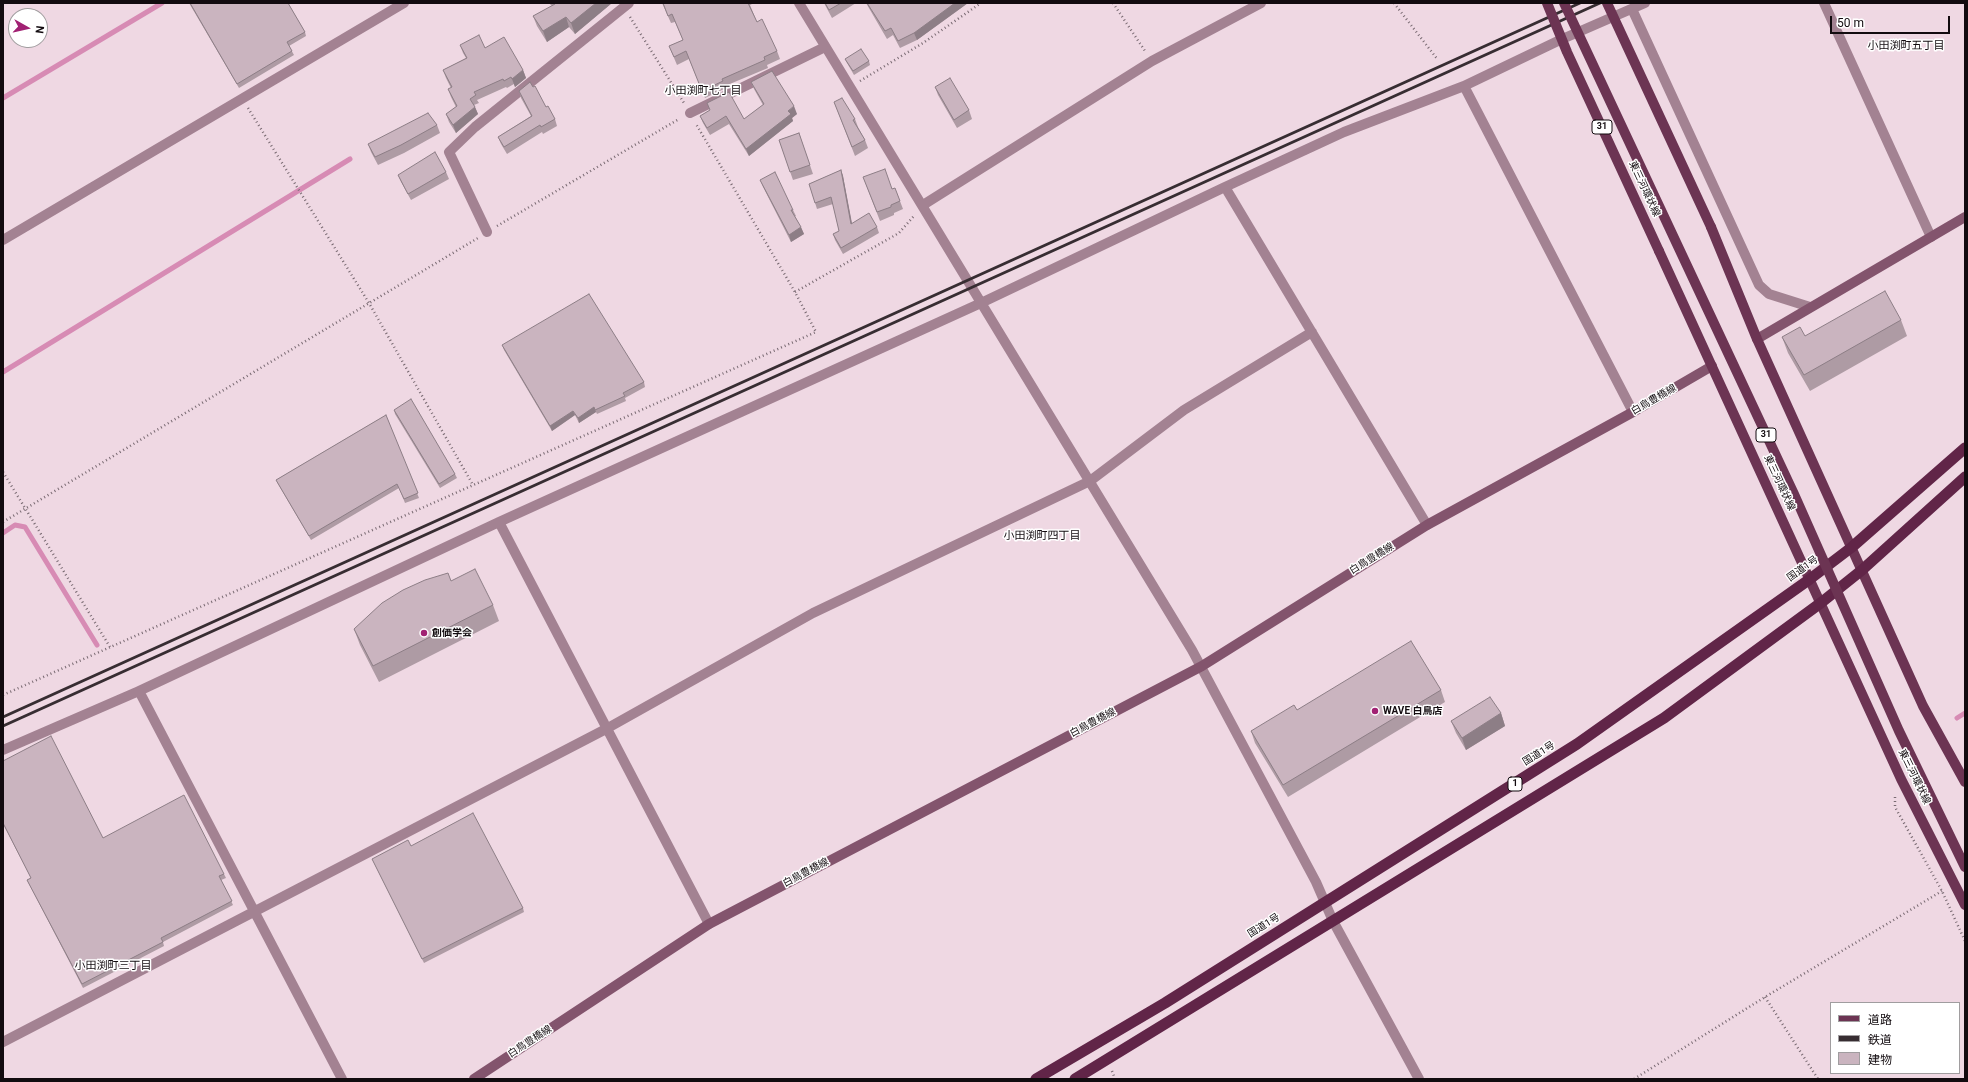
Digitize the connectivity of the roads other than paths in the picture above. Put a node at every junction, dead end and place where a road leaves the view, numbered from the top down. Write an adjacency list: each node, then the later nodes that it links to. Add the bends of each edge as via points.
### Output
1 (404, 3): 19 (street)
2 (799, 3): 11 (street)
3 (1262, 3): 15 (street, via 1152,61)
4 (1547, 3): 24 (main road, 東三河環状線 / 31, bridge, via 1567,52)
5 (1564, 3): 40 (main road, 東三河環状線 / 31, bridge, via 1794,494 1899,731)
6 (1607, 3): 23 (main road, bridge, via 1711,227)
7 (1645, 3): 10 (street)
8 (1824, 3): 18 (street)
9 (627, 5): 17 (street, via 475,126 449,152)
10 (1632, 9): 12 (street); 21 (street, via 1759,285 1769,294)
11 (825, 47): 13 (street); 15 (street)
12 (1464, 86): 14 (street, via 1344,132); 25 (street)
13 (690, 113)
14 (1225, 188): 20 (street); 22 (street)
15 (923, 205): 20 (street)
16 (1965, 216): 18 (main road)
17 (487, 232)
18 (1931, 237): 21 (main road)
19 (3, 240)
20 (981, 303): 28 (street); 29 (street)
21 (1810, 307): 23 (main road)
22 (1312, 332): 28 (street, via 1184,410); 30 (street)
23 (1758, 339): 31 (main road)
24 (1712, 366): 25 (main road, 白鳥豊橋線); 33 (main road, 東三河環状線 / 31)
25 (1634, 412): 30 (main road, 白鳥豊橋線)
26 (1965, 448): 31 (highway, 国道1号 / 1)
27 (1965, 477): 32 (highway, 1)
28 (1090, 481): 35 (street); 37 (street, via 813,613)
29 (499, 522): 36 (street); 37 (street)
30 (1427, 525): 35 (main road, 白鳥豊橋線)
31 (1852, 547): 32 (main road); 33 (highway, 国道1号 / 1)
32 (1862, 570): 34 (highway, 1); 39 (main road, via 1923,706)
33 (1810, 579): 34 (main road, 東三河環状線 / 31); 41 (highway, 国道1号 / 1, via 1577,744)
34 (1822, 602): 42 (main road, 東三河環状線 / 31, via 1835,637 1901,779); 44 (highway, 1, via 1664,718)
35 (1202, 666): 41 (street, via 1316,882); 45 (main road, 白鳥豊橋線)
36 (139, 691): 38 (street); 43 (street)
37 (606, 729): 43 (street); 45 (street)
38 (3, 750)
39 (1965, 782)
40 (1965, 867)
41 (1324, 902): 44 (street); 49 (highway, 国道1号 / 1, via 1165,1003)
42 (1965, 905)
43 (256, 912): 46 (street); 47 (street)
44 (1333, 921): 50 (highway, 1); 51 (street)
45 (709, 924): 48 (main road, 白鳥豊橋線)
46 (3, 1042)
47 (342, 1079)
48 (474, 1079)
49 (1036, 1079)
50 (1075, 1079)
51 (1419, 1079)

